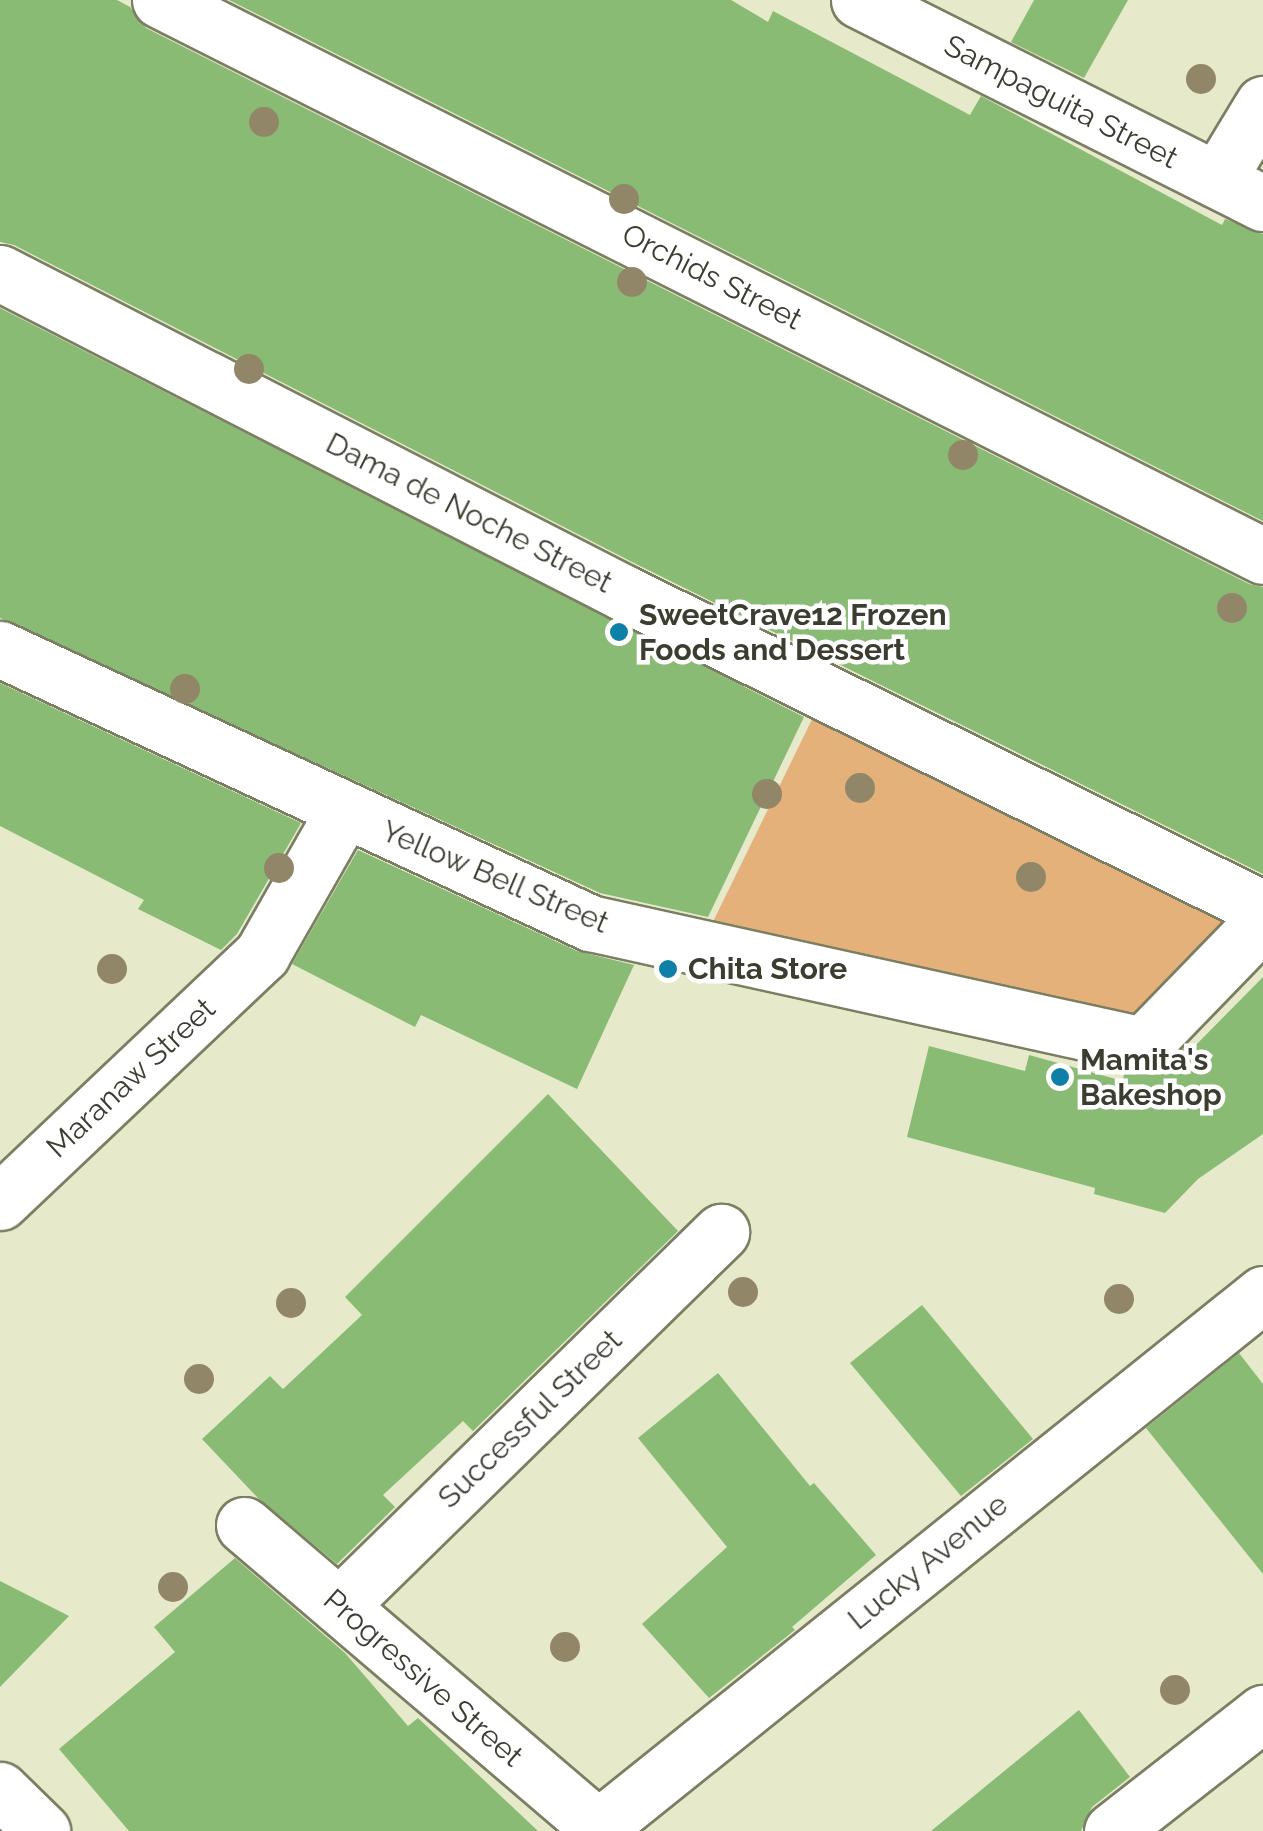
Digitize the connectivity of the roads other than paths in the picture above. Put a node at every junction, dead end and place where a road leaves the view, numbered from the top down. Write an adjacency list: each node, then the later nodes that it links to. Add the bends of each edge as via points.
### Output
1 (160, 0): 6 (street, Orchids Street)
2 (858, 0): 4 (street, Sampaguita Street)
3 (1263, 104): 4 (street)
4 (1240, 191)
5 (0, 273): 9 (street, Dama de Noche Street, via 624,593)
6 (1263, 556)
7 (0, 650): 8 (street, Yellow Bell Street)
8 (344, 812): 10 (street, Yellow Bell Street, via 590,923 1143,1045); 11 (street, Maranaw Street, via 262,954)
9 (1263, 909)
10 (1263, 921)
11 (0, 1202)
12 (721, 1232): 15 (street, Successful Street)
13 (1263, 1294): 18 (street, Lucky Avenue)
14 (244, 1526): 15 (street, Progressive Street)
15 (339, 1606): 18 (street, Progressive Street)
16 (1263, 1713): 20 (street)
17 (0, 1790): 19 (street)
18 (598, 1830)
19 (42, 1831)
20 (1112, 1831)

